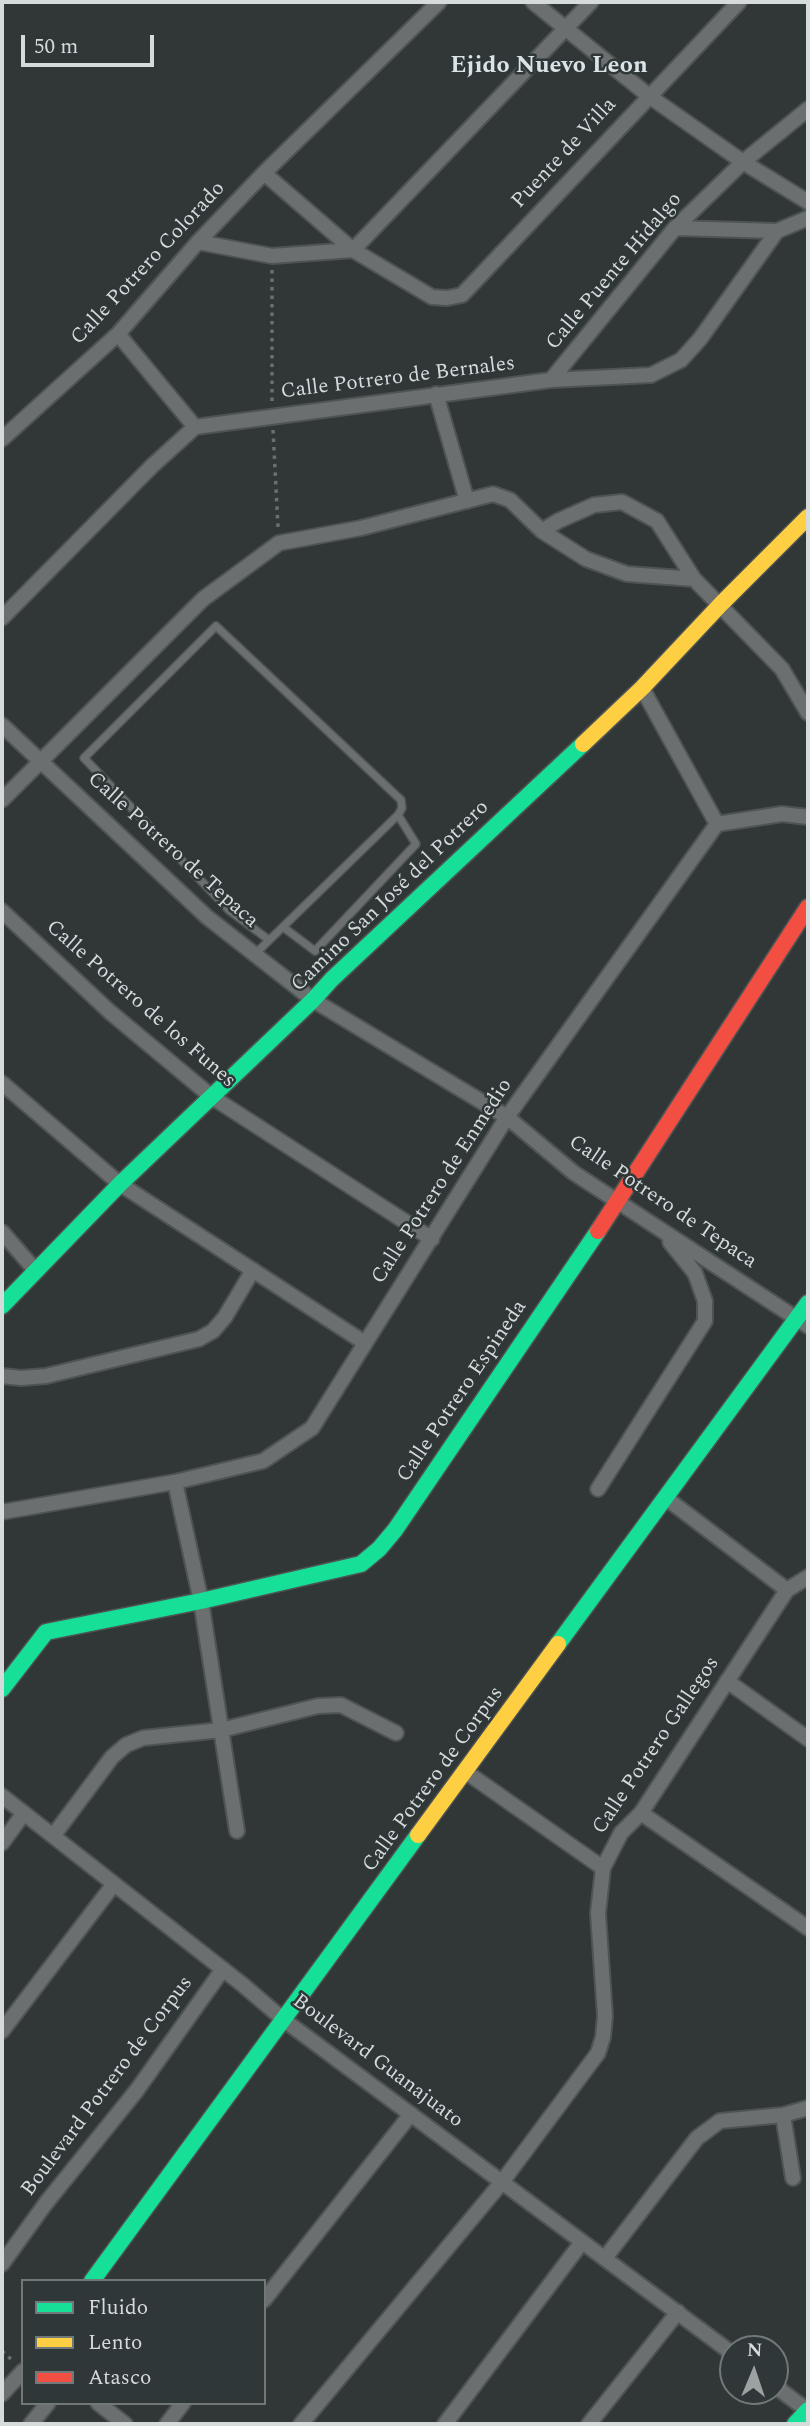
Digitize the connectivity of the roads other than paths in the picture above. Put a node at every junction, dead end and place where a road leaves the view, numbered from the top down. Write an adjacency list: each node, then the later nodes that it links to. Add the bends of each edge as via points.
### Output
1 (439, 2): 9 (street, Calle Potrero Colorado)
2 (533, 2): 5 (street)
3 (591, 2): 5 (street)
4 (739, 2): 6 (street, Puente de Villa)
5 (566, 27): 6 (street); 15 (street)
6 (649, 96): 8 (street); 15 (street, Puente de Villa, via 462,295 432,297)
7 (808, 109): 8 (street, Calle Puente Hidalgo)
8 (743, 162): 10 (street); 12 (street, Calle Puente Hidalgo)
9 (264, 173): 14 (street, Calle Potrero Colorado); 15 (street)
10 (808, 202)
11 (808, 218): 13 (street)
12 (675, 228): 13 (street); 17 (street, Calle Puente Hidalgo)
13 (777, 231): 17 (street, Calle Potrero de Bernales, via 681,360 651,375)
14 (198, 242): 15 (street, via 272,256); 16 (street, Calle Potrero Colorado)
15 (353, 250)
16 (118, 334): 19 (street); 20 (street, Calle Potrero Colorado)
17 (551, 380): 18 (street, Calle Potrero de Bernales)
18 (436, 394): 19 (street, Calle Potrero de Bernales); 21 (street)
19 (195, 427): 26 (street)
20 (2, 439)
21 (467, 501): 23 (street, via 493,494 510,500); 30 (street, via 279,543 202,598)
22 (808, 517): 25 (street, Camino San José del Potrero)
23 (542, 531): 24 (street, via 586,559 627,574); 24 (street, via 594,505 622,502 657,521)
24 (694, 579): 25 (street)
25 (721, 604): 27 (street, Camino San José del Potrero); 28 (street, via 782,669)
26 (2, 618)
27 (642, 688): 34 (street); 40 (street, Camino San José del Potrero)
28 (808, 713)
29 (2, 725): 30 (street, Calle Potrero de Tepaca)
30 (42, 761): 31 (street); 39 (street, Calle Potrero de Tepaca, via 207,917)
31 (2, 800)
32 (398, 815): 37 (lane); 37 (lane, via 416,844 314,951); 38 (lane, via 401,800 216,626 84,758 230,911)
33 (808, 817): 34 (street, via 782,814)
34 (717, 824): 43 (street, Calle Potrero de Enmedio)
35 (808, 907): 45 (street, Calle Potrero Espineda)
36 (2, 911): 42 (street, Calle Potrero de los Funes, via 110,1012)
37 (283, 927): 38 (lane)
38 (269, 940): 39 (lane)
39 (255, 955): 40 (street, Calle Potrero de Tepaca)
40 (313, 1000): 42 (street, Camino San José del Potrero); 43 (street, Calle Potrero de Tepaca)
41 (2, 1083): 44 (street)
42 (212, 1097): 44 (street, Camino San José del Potrero); 48 (street, Calle Potrero de los Funes)
43 (507, 1117): 45 (street, Calle Potrero de Tepaca, via 574,1173); 48 (street, Calle Potrero de Enmedio)
44 (120, 1184): 49 (street, Camino San José del Potrero); 50 (street)
45 (618, 1202): 47 (street, Calle Potrero de Tepaca); 62 (street, Calle Potrero Espineda, via 379,1549 362,1564)
46 (2, 1232): 49 (street)
47 (663, 1233): 53 (street, Calle Potrero de Tepaca); 57 (street, via 695,1273 705,1301 705,1321)
48 (432, 1239): 54 (street, Calle Potrero de Enmedio)
49 (35, 1270): 52 (street, Camino San José del Potrero)
50 (253, 1270): 54 (street); 55 (street, via 225,1317 199,1339 46,1376)
51 (808, 1303): 53 (street, Calle Potrero de Corpus)
52 (2, 1306)
53 (803, 1322): 58 (street, Calle Potrero de Corpus)
54 (365, 1343): 56 (street, Calle Potrero de Enmedio, via 313,1428 262,1461)
55 (2, 1376)
56 (175, 1482): 59 (street, Calle Potrero de Enmedio); 62 (street)
57 (598, 1489)
58 (666, 1498): 61 (street); 68 (street, Calle Potrero de Corpus)
59 (2, 1512)
60 (808, 1577): 61 (street, Calle Potrero Gallegos)
61 (787, 1590): 63 (street, Calle Potrero Gallegos)
62 (201, 1601): 64 (street, Calle Potrero Espineda, via 46,1632); 65 (street)
63 (727, 1681): 67 (street); 71 (street, Calle Potrero Gallegos)
64 (2, 1689)
65 (221, 1730): 66 (street, via 318,1706 341,1705); 72 (street); 73 (street, via 143,1738 126,1745)
66 (396, 1733)
67 (808, 1740)
68 (466, 1772): 75 (street); 79 (street, Calle Potrero de Corpus)
69 (2, 1796): 70 (street, Boulevard Guanajuato)
70 (24, 1813): 73 (street, Boulevard Guanajuato); 74 (street)
71 (640, 1813): 75 (street, Calle Potrero Gallegos, via 621,1833); 77 (street)
72 (237, 1831)
73 (53, 1836): 76 (street, Boulevard Guanajuato)
74 (2, 1843)
75 (603, 1868): 85 (street, Calle Potrero Gallegos, via 598,1913 605,2016 598,2053)
76 (114, 1884): 78 (street, Boulevard Guanajuato); 80 (street)
77 (808, 1927)
78 (223, 1969): 79 (street, Boulevard Guanajuato); 88 (street, Boulevard Potrero de Corpus, via 137,2090)
79 (284, 2020): 82 (street, Boulevard Guanajuato); 89 (street, Calle Potrero de Corpus)
80 (2, 2031)
81 (808, 2108): 83 (street)
82 (411, 2114): 85 (street, Boulevard Guanajuato); 90 (street)
83 (783, 2115): 84 (street); 87 (street, via 720,2121 697,2138)
84 (793, 2178)
85 (502, 2182): 86 (street, Boulevard Guanajuato); 103 (street, Calle Potrero Gallegos)
86 (582, 2242): 87 (street, Boulevard Guanajuato); 104 (street)
87 (605, 2258): 91 (street, Boulevard Guanajuato)
88 (2, 2264)
89 (93, 2279)
90 (266, 2297)
91 (678, 2312): 92 (street, Boulevard Guanajuato); 105 (street)
92 (719, 2343)
93 (21, 2373): 94 (street)
94 (2, 2394)
95 (789, 2396): 99 (street)
96 (46, 2405): 100 (street)
97 (101, 2405): 101 (street)
98 (181, 2405): 102 (street)
99 (808, 2410): 106 (street)
100 (31, 2424)
101 (125, 2424)
102 (167, 2424)
103 (301, 2424)
104 (445, 2424)
105 (589, 2424)
106 (795, 2424)

